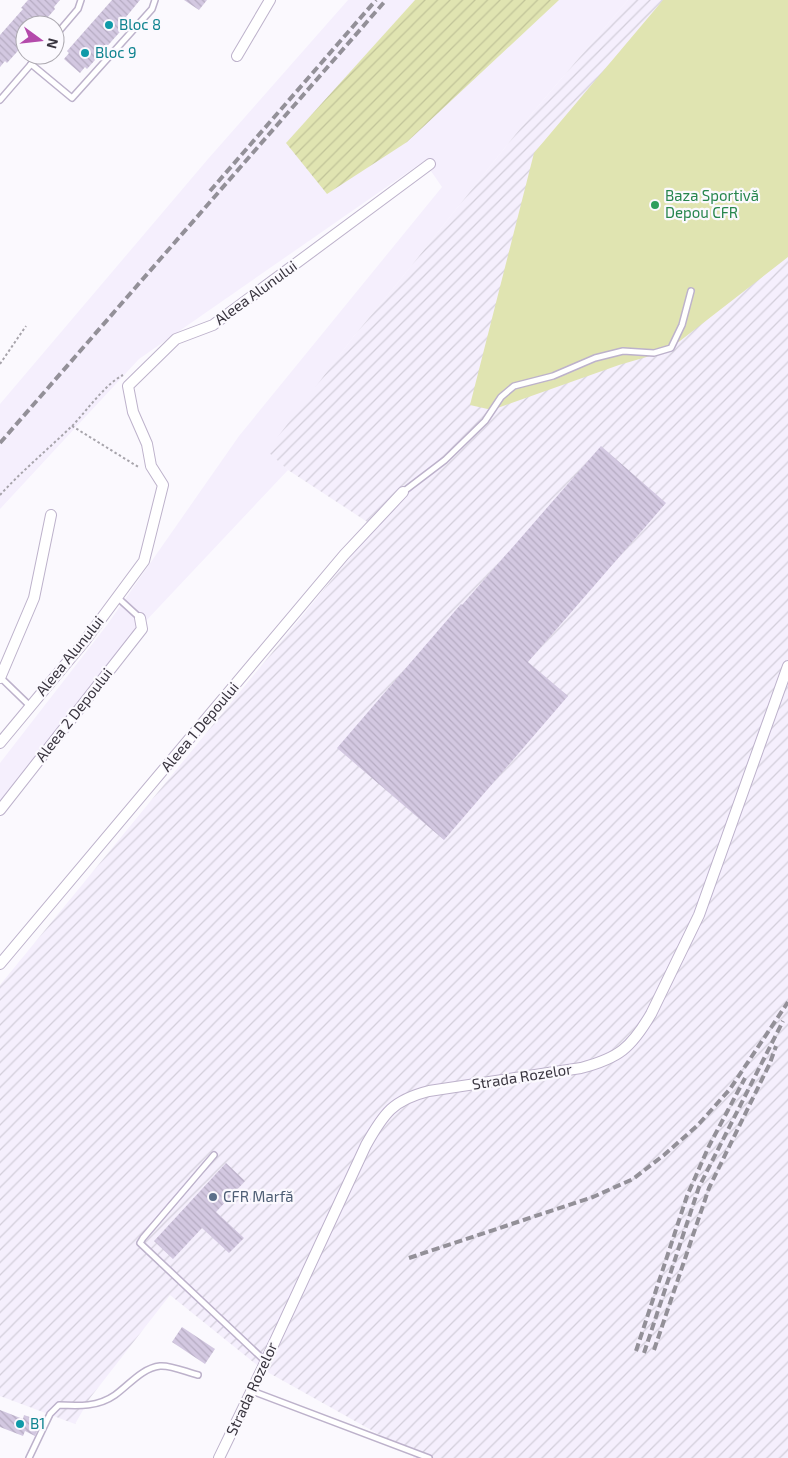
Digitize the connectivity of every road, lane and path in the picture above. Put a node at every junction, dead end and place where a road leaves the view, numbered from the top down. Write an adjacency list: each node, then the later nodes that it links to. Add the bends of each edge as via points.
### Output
1 (81, 0): 4 (lane)
2 (155, 0): 7 (lane, via 152,9 72,98)
3 (270, 0): 5 (street)
4 (65, 24)
5 (237, 56)
6 (30, 65): 8 (lane)
7 (32, 65)
8 (1, 96)
9 (430, 164): 13 (street, Aleea Alunului, via 213,325 176,339)
10 (691, 291): 16 (lane, via 682,325 671,348 654,353 623,351 514,386 501,396 485,421 445,460)
11 (26, 326): 12 (path)
12 (0, 364)
13 (143, 372): 14 (path, via 121,375); 15 (street, Aleea Alunului, via 128,386)
14 (72, 426): 15 (path, via 138,468); 17 (path)
15 (151, 466): 19 (street, Aleea Alunului, via 163,485 144,561)
16 (403, 492): 26 (street, Aleea 1 Depoului, via 344,555)
17 (0, 495)
18 (51, 516): 22 (street, via 34,598)
19 (117, 597): 20 (lane); 23 (street, Aleea Alunului)
20 (140, 618): 25 (street, Aleea 2 Depoului, via 142,629)
21 (788, 666): 28 (street, Strada Rozelor, via 699,915 642,1030 615,1057 597,1064 429,1091 411,1095 394,1105 379,1121 366,1145)
22 (0, 678): 23 (lane)
23 (30, 706): 24 (street, Aleea Alunului)
24 (0, 743)
25 (0, 810)
26 (0, 964)
27 (214, 1155): 28 (lane, via 140,1243)
28 (266, 1362): 30 (street, Strada Rozelor)
29 (198, 1375): 32 (lane, via 162,1366 149,1368 114,1396 96,1404 59,1405 50,1414)
30 (252, 1391): 31 (lane); 33 (street, Strada Rozelor)
31 (427, 1457)
32 (29, 1458)
33 (219, 1458)

